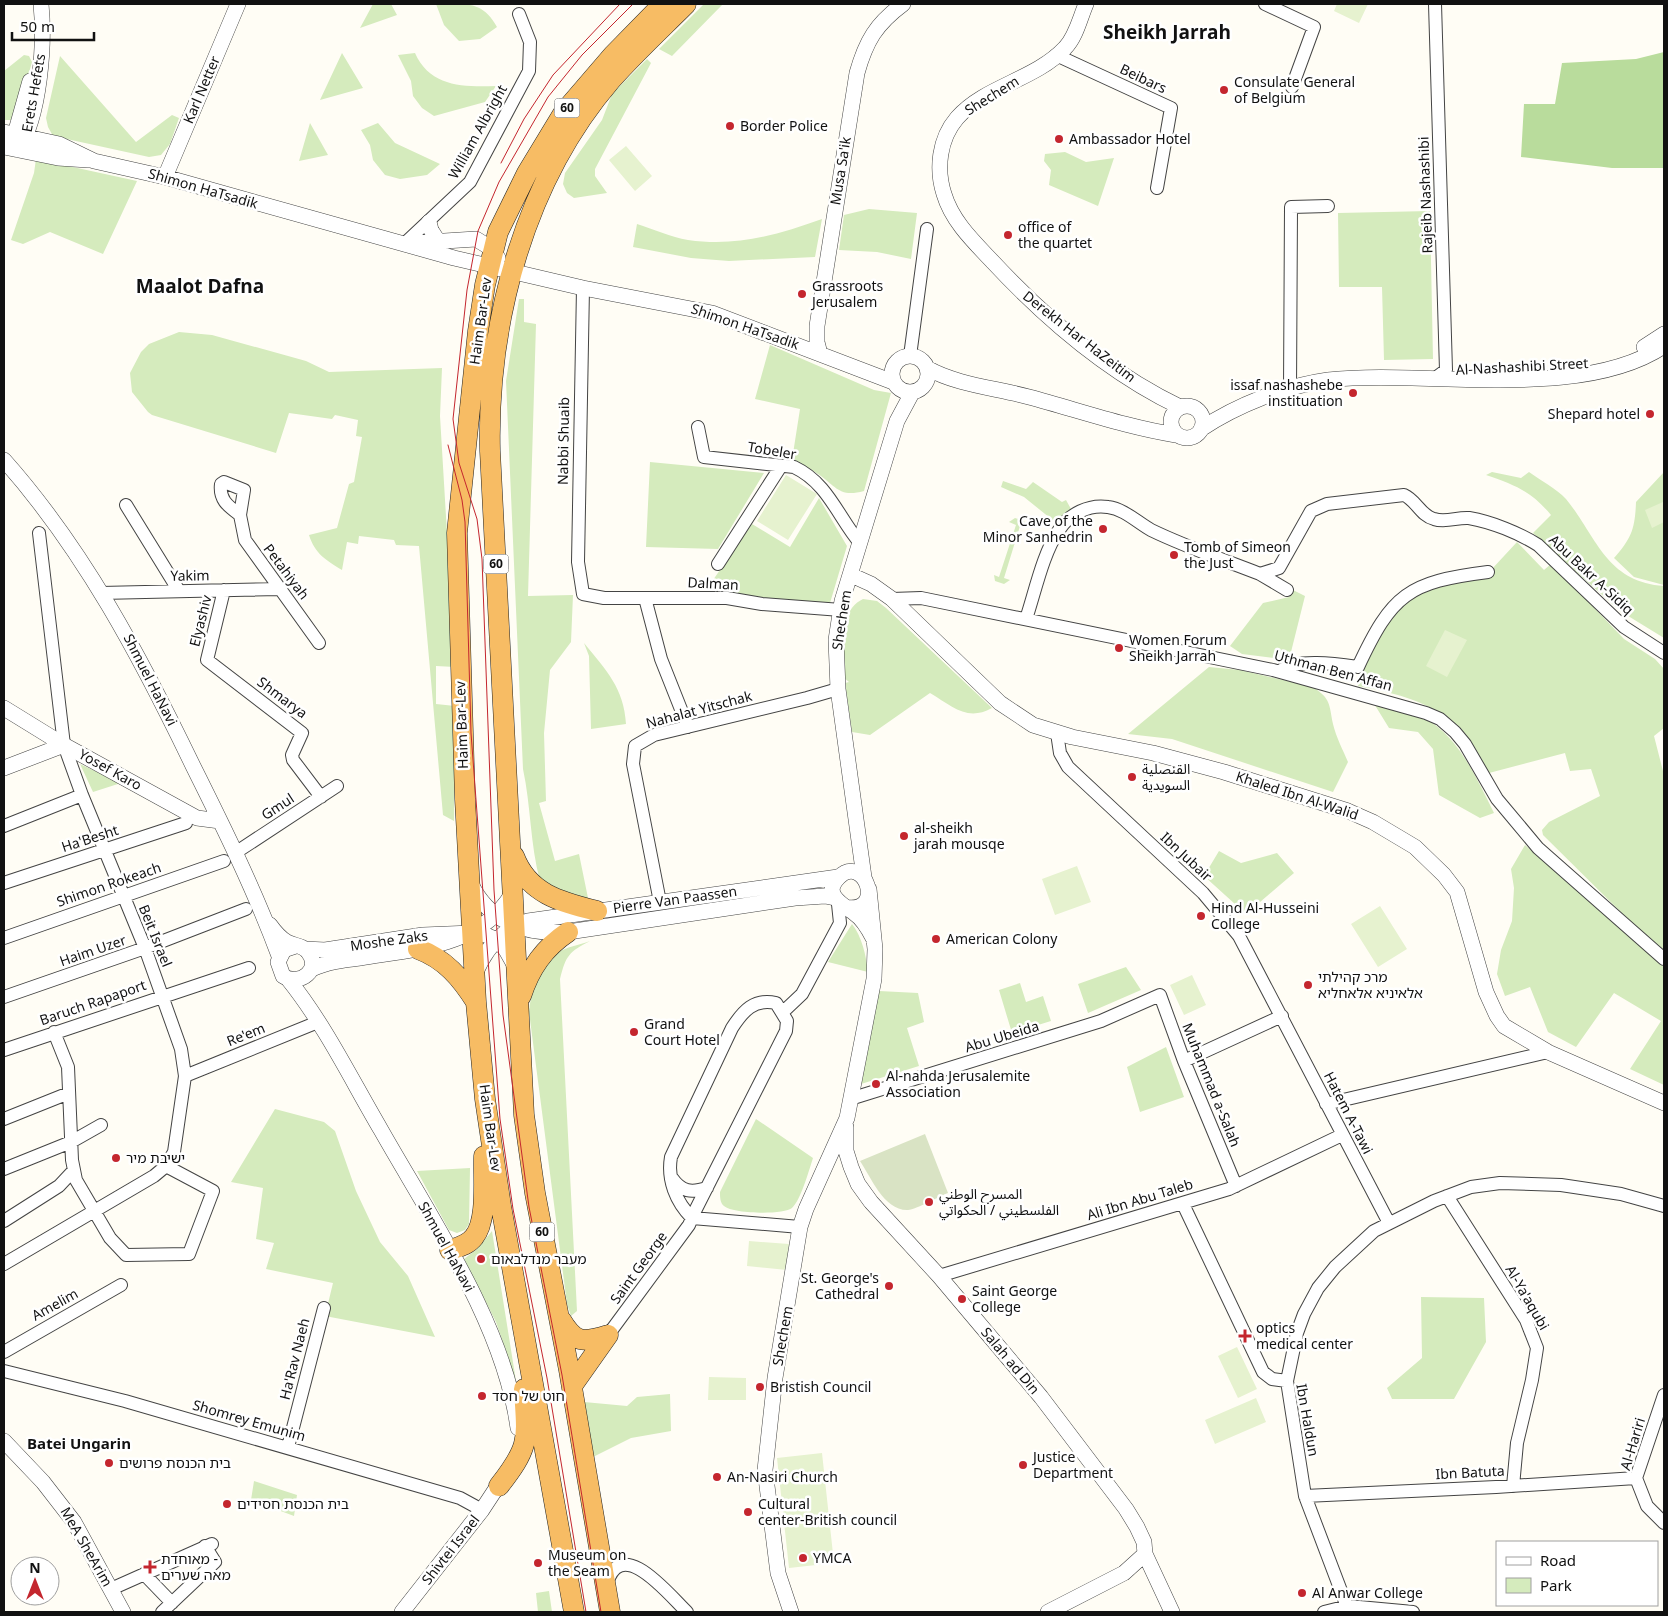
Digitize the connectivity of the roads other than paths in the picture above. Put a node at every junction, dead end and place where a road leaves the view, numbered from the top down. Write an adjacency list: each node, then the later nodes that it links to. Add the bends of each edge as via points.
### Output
1 (41, 4): 12 (street, Erets Hefets, via 42,44)
2 (238, 4): 15 (street, Karl Netter)
3 (663, 4): 23 (highway, Haim Bar-Lev / 60, via 564,112 536,157)
4 (686, 4): 23 (highway, Haim Bar-Lev / 60, via 611,80 576,128)
5 (903, 4): 27 (street, Musa Sa'ik, via 874,30 857,72 816,326)
6 (1086, 4): 10 (street, Shechem, via 1074,34)
7 (1265, 4): 11 (street, via 1314,27)
8 (1435, 4): 30 (street, Rajeib Nashashibi, via 1442,228)
9 (519, 14): 19 (street, William Albright, via 530,42 529,71 470,182)
10 (1056, 55): 16 (street, Beibars, via 1171,108); 18 (street, Shechem, via 962,113 951,127 942,148 940,179)
11 (1292, 87)
12 (16, 134): 13 (street, Erets Hefets); 14 (street, Shimon HaTsadik, via 71,148)
13 (11, 149): 14 (street)
14 (94, 161): 15 (street, Shimon HaTsadik)
15 (165, 177): 22 (street, Shimon HaTsadik)
16 (1157, 188)
17 (1328, 206): 32 (street, via 1291,208)
18 (950, 208): 35 (street, Derekh Har HaZeitim, via 966,233 1026,298)
19 (429, 222): 21 (street); 22 (street, William Albright)
20 (927, 229): 28 (street)
21 (438, 241): 22 (street, Shimon HaTsadik); 23 (street, Shimon HaTsadik, via 476,239)
22 (404, 244): 23 (street, Shimon HaTsadik)
23 (501, 262): 24 (street, Shimon HaTsadik); 77 (highway, Haim Bar-Lev / 60, via 489,415); 81 (highway, Haim Bar-Lev / 60, via 478,331 457,533)
24 (583, 288): 27 (street, Shimon HaTsadik, via 712,313); 55 (street, Nabbi Shuaib, via 578,562)
25 (1664, 334): 30 (street, Al-Nashashibi Street, via 1634,352 1592,364)
26 (1664, 346): 30 (street, Al-Nashashibi Street, via 1625,366 1598,372 1541,378)
27 (820, 354): 31 (street, Shimon HaTsadik)
28 (910, 356): 29 (street, via 920,359); 31 (street, via 901,358 891,374)
29 (927, 375): 31 (street, via 921,389); 37 (street, via 959,380)
30 (1440, 375): 32 (street, Al-Nashashibi Street, via 1327,381)
31 (901, 388): 45 (street, Shechem, via 897,421)
32 (1290, 390): 34 (street, Al-Nashashibi Street)
33 (1195, 408): 34 (street); 35 (street, via 1188,406); 38 (street, via 1202,415)
34 (1240, 408): 38 (street)
35 (1176, 411): 37 (street, via 1155,424); 39 (street, via 1171,428)
36 (698, 427): 41 (street, Tobeler, via 704,457)
37 (1135, 427): 39 (street)
38 (1201, 429): 39 (street, via 1190,438)
39 (1176, 435)
40 (4, 460): 54 (street, Shmuel HaNavi, via 59,530)
41 (782, 466): 45 (street, Tobeler, via 805,472 826,491); 46 (street)
42 (126, 505): 53 (street)
43 (240, 515): 50 (street, Petahiyah, via 245,540)
44 (39, 533): 68 (street, Beit Israel)
45 (860, 543): 49 (street, Shechem)
46 (718, 564)
47 (1488, 572): 63 (street, via 1448,577 1411,592 1380,622 1358,667 1305,664 1287,665)
48 (1260, 574): 52 (street); 59 (street, via 1151,530 1116,508 1096,507 1069,518 1059,530); 61 (street, Abu Bakr A-Sidiq, via 1279,568 1311,511 1327,504 1404,495 1412,498 1434,519 1467,518 1538,545 1624,626)
49 (850, 575): 57 (street, Khaled Ibn Al-Walid, via 871,584); 58 (street, Shechem)
50 (280, 589): 51 (street, Yakim); 60 (street, Petahiyah)
51 (224, 590): 53 (street, Yakim); 62 (street, Elyashiv)
52 (1287, 590)
53 (179, 591): 54 (street, Yakim)
54 (101, 593): 73 (street, Shmuel HaNavi, via 147,672)
55 (583, 594): 56 (street, Dalman, via 604,598)
56 (645, 598): 58 (street, Dalman, via 728,598); 66 (street, via 661,659)
57 (892, 599): 59 (street, Uthman Ben Affan, via 921,598); 67 (street, Khaled Ibn Al-Walid, via 1000,703 1034,725)
58 (841, 610): 64 (street, Shechem, via 835,652)
59 (1026, 619): 63 (street, Uthman Ben Affan)
60 (319, 642)
61 (1664, 653)
62 (207, 660): 72 (street, Shmarya, via 302,733 292,755 293,760)
63 (1280, 671): 102 (street, Uthman Ben Affan, via 1407,706 1440,719 1465,744 1497,799 1538,848)
64 (838, 689): 66 (street, Nahalat Yitschak); 76 (street, Shechem)
65 (4, 709): 68 (street, Yosef Karo)
66 (688, 727): 86 (street, Nahalat Yitschak, via 654,735 635,746 647,843)
67 (1057, 733): 114 (street, Ibn Jubair, via 1060,753 1068,767 1198,888 1228,922 1250,954); 118 (street, Khaled Ibn Al-Walid, via 1224,772 1348,811 1415,847 1458,892 1481,975 1497,1016 1504,1026)
68 (64, 745): 69 (street); 71 (street, Beit Israel); 73 (street, Yosef Karo, via 197,818)
69 (4, 768)
70 (337, 786): 72 (street, Gmul)
71 (82, 795): 75 (street); 78 (street, Beit Israel)
72 (321, 797): 79 (street, Gmul)
73 (220, 821): 79 (street, Shmuel HaNavi)
74 (186, 823): 78 (street, Ha'Besht)
75 (4, 826)
76 (857, 826): 80 (street, Shechem); 83 (street, Shechem)
77 (510, 846): 84 (highway, Haim Bar-Lev / 60); 89 (highway, via 517,866 536,890 552,899)
78 (104, 850): 82 (street, Ha'Besht); 85 (street, Beit Israel)
79 (229, 857): 85 (street, Shimon Rokeach); 91 (street, Shmuel HaNavi)
80 (843, 875): 83 (street, via 854,872); 86 (street, Pierre Van Paassen); 87 (street, via 833,887)
81 (469, 879): 90 (street, via 481,902); 94 (highway, Haim Bar-Lev / 60)
82 (4, 883)
83 (867, 883): 87 (street, via 866,900 862,905 857,908); 100 (street, Shechem)
84 (512, 894): 90 (street, Moshe Zaks); 92 (highway, Haim Bar-Lev / 60)
85 (122, 896): 95 (street, Shimon Rokeach); 98 (street, Beit Israel)
86 (660, 902): 89 (street, Pierre Van Paassen)
87 (839, 903): 93 (street, Pierre Van Paassen, via 825,896 795,898); 100 (street, Shechem, via 868,928); 113 (street, via 840,923 802,994)
88 (246, 909): 98 (street, Haim Uzer)
89 (597, 911): 92 (street, Pierre Van Paassen)
90 (495, 916): 92 (street, Pierre Van Paassen); 94 (street, Moshe Zaks)
91 (265, 918): 97 (street, Shmuel HaNavi, via 281,938); 101 (street, Shmuel HaNavi)
92 (514, 926): 93 (street, Pierre Van Paassen, via 540,932); 96 (street); 103 (highway, Haim Bar-Lev / 60)
93 (568, 932): 112 (highway, via 549,946 533,966)
94 (472, 933): 96 (street, Moshe Zaks); 97 (street, Moshe Zaks, via 409,937 325,950); 99 (street, Moshe Zaks); 106 (highway, Haim Bar-Lev / 60)
95 (4, 938)
96 (497, 940): 103 (street); 106 (street)
97 (301, 947): 101 (street, via 288,947); 105 (street, via 312,958)
98 (145, 948): 109 (street, Beit Israel); 110 (street, Haim Uzer)
99 (418, 949): 105 (street, Moshe Zaks, via 326,963); 111 (highway, via 448,965)
100 (875, 949): 123 (street, Shechem, via 874,979)
101 (279, 956): 107 (street, via 278,967)
102 (1664, 959)
103 (515, 967): 112 (highway, Haim Bar-Lev / 60)
104 (249, 968): 109 (street, Baruch Rapaport)
105 (310, 971): 107 (street, via 299,980); 115 (street, Shmuel HaNavi, via 312,1000)
106 (475, 975): 111 (highway, Haim Bar-Lev / 60)
107 (288, 979): 115 (street, Shmuel HaNavi)
108 (1160, 995): 119 (street, Muhammad a-Salah); 123 (street, Abu Ubeida, via 1101,1022)
109 (162, 996): 116 (street, Baruch Rapaport); 120 (street, Beit Israel, via 181,1049)
110 (4, 997)
111 (476, 1002): 122 (highway, Haim Bar-Lev / 60)
112 (517, 1008): 151 (highway, Haim Bar-Lev / 60, via 529,1159)
113 (783, 1012): 134 (street, via 776,1004 761,1002 746,1009 737,1019 671,1157); 136 (street, Saint George, via 787,1021 786,1031)
114 (1282, 1016): 119 (street); 125 (street, Hatem A-Tawi)
115 (318, 1022): 120 (street, Re'em); 145 (street, Shmuel HaNavi)
116 (54, 1032): 117 (street, Baruch Rapaport); 121 (street, via 68,1067)
117 (4, 1050)
118 (1548, 1052): 124 (street, Khaled Ibn Al-Walid); 125 (street)
119 (1184, 1061): 135 (street, Muhammad a-Salah)
120 (185, 1076): 131 (street, Beit Israel, via 174,1152)
121 (69, 1093): 127 (street); 130 (street)
122 (485, 1099): 145 (highway, via 481,1221 473,1239); 149 (highway, Haim Bar-Lev / 60)
123 (850, 1099): 126 (street, Shechem)
124 (1664, 1103)
125 (1326, 1104): 129 (street, Hatem A-Tawi)
126 (847, 1118): 144 (street, Shechem); 147 (street, Salah ad Din, via 846,1151 858,1184)
127 (4, 1119)
128 (102, 1125): 130 (street)
129 (1342, 1135): 135 (street, Ali Ibn Abu Taleb); 143 (street, Hatem A-Tawi)
130 (71, 1142): 132 (street); 133 (street)
131 (166, 1166): 140 (street); 140 (street, via 213,1191 189,1254 126,1255 110,1238)
132 (4, 1169)
133 (74, 1170): 140 (street, via 76,1180); 142 (street, via 59,1186)
134 (670, 1176): 136 (street, via 689,1192); 141 (street, via 675,1194)
135 (1236, 1186): 138 (street, Ali Ibn Abu Taleb)
136 (706, 1188): 141 (street, Saint George)
137 (1447, 1196): 139 (street, via 1500,1183 1530,1183 1591,1188); 143 (street); 162 (street, Al-Ya'aqubi, via 1526,1320 1537,1348 1517,1443)
138 (1183, 1204): 147 (street, Ali Ibn Abu Taleb); 155 (street, Ibn Haldun, via 1263,1372 1272,1379)
139 (1664, 1206)
140 (94, 1211): 146 (street)
141 (692, 1218): 144 (street); 152 (street, Saint George)
142 (4, 1221)
143 (1389, 1224): 155 (street, via 1374,1231 1354,1248 1318,1288 1297,1333)
144 (800, 1227): 178 (street, Shechem, via 775,1378 765,1470 778,1573)
145 (450, 1250): 161 (street, Shmuel HaNavi, via 486,1322 507,1376 516,1414 517,1447)
146 (4, 1264)
147 (939, 1276): 166 (street, Salah ad Din, via 1041,1397 1126,1509 1144,1542)
148 (121, 1285): 153 (street, Amelim)
149 (518, 1295): 161 (highway, via 527,1432 521,1456); 175 (highway, Haim Bar-Lev / 60)
150 (324, 1308): 159 (street, Ha'Rav Naeh)
151 (558, 1316): 152 (highway, via 576,1339 593,1340); 156 (highway, Haim Bar-Lev / 60)
152 (608, 1335): 156 (highway)
153 (4, 1352)
154 (4, 1371): 159 (street, Shomrey Emunim)
155 (1287, 1381): 163 (street, Ibn Haldun)
156 (572, 1386): 168 (highway, Haim Bar-Lev / 60)
157 (1664, 1395): 160 (street, Al-Hariri)
158 (4, 1441): 169 (street, MeA SheArim, via 61,1504)
159 (288, 1447): 164 (street, Shomrey Emunim, via 453,1495)
160 (1636, 1478): 162 (street, Ibn Batuta); 165 (street, Al-Hariri, via 1647,1506)
161 (499, 1486): 164 (street, Shivtei Israel)
162 (1513, 1486): 163 (street, Ibn Batuta)
163 (1305, 1496): 171 (street, Ibn Haldun)
164 (482, 1510): 174 (street, Shivtei Israel)
165 (1664, 1523)
166 (1145, 1554): 179 (street, via 1124,1573); 180 (street, Salah ad Din)
167 (144, 1574): 169 (street); 170 (street); 170 (street, via 209,1545 215,1562)
168 (605, 1588): 176 (highway, 60); 177 (street, via 616,1566 630,1565 643,1570)
169 (111, 1589): 172 (street, MeA SheArim)
170 (172, 1603): 173 (street)
171 (1349, 1609): 181 (street); 182 (street)
172 (124, 1612)
173 (162, 1612)
174 (402, 1612)
175 (574, 1612)
176 (610, 1612)
177 (687, 1612)
178 (791, 1612)
179 (1048, 1612)
180 (1172, 1612)
181 (1324, 1612)
182 (1413, 1612)

